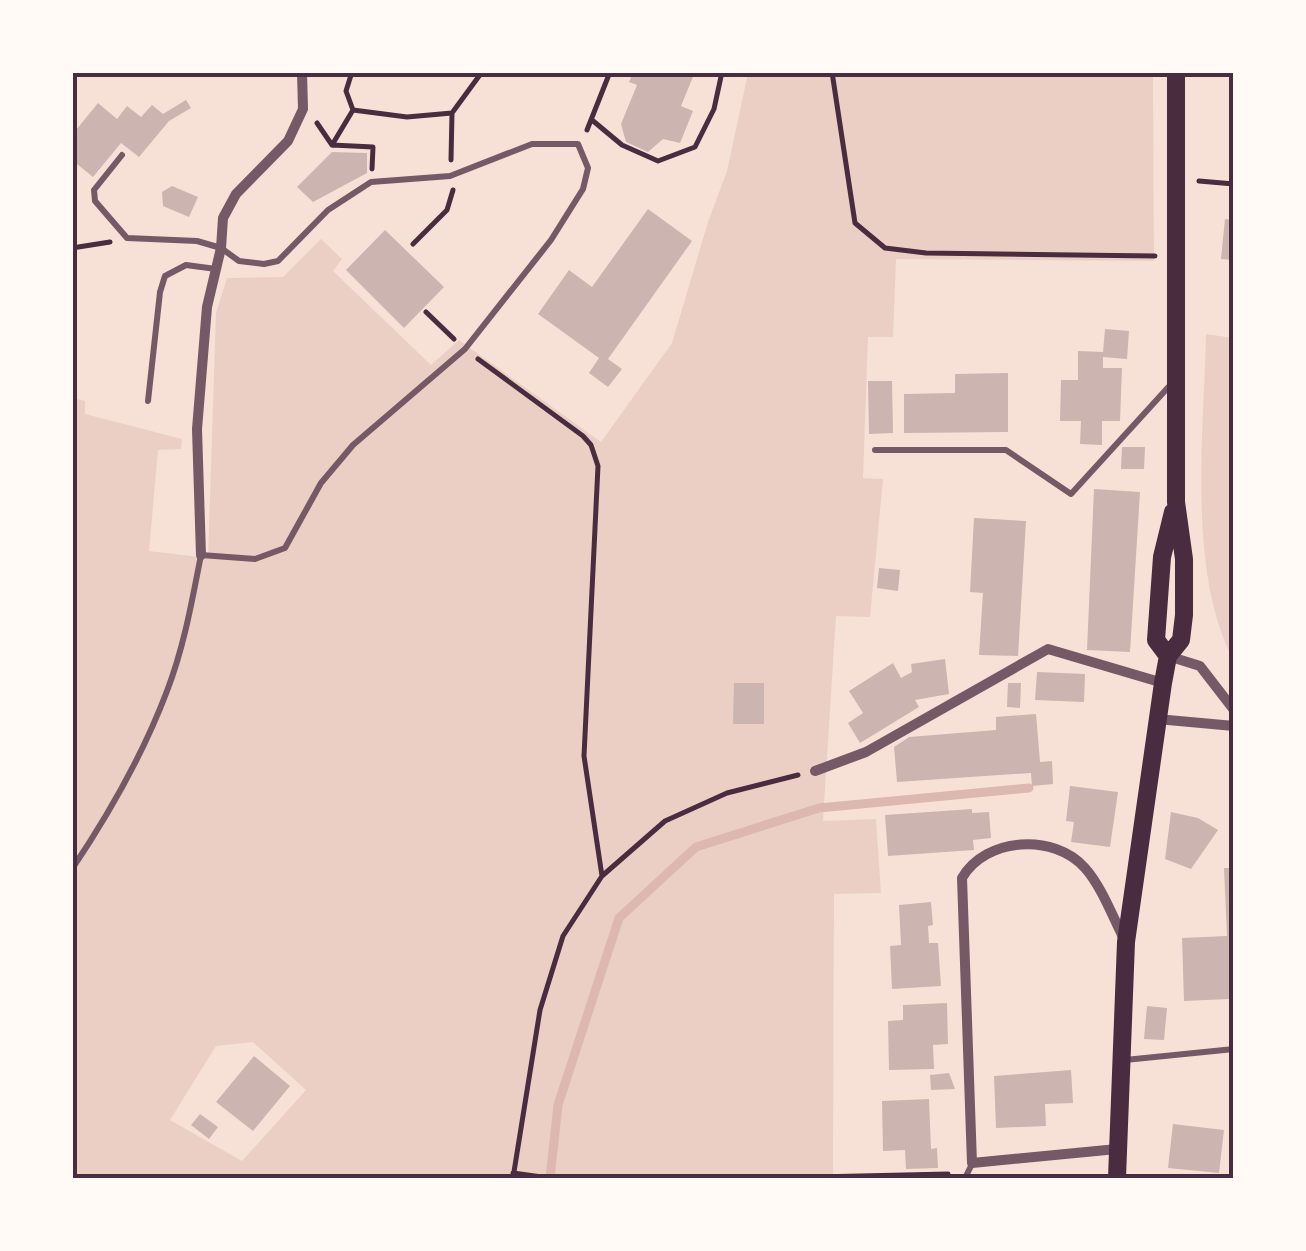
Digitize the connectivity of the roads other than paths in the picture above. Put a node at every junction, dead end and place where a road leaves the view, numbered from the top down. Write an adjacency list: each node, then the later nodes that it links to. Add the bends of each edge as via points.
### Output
1 (302, 72): 4 (street, via 303,109 288,141 236,194 223,218)
2 (1176, 72): 6 (main road)
3 (122, 154): 4 (lane, via 94,190 95,201 128,238)
4 (221, 248): 5 (street); 9 (lane, via 239,261 278,261 328,210 371,182 450,176 532,144 578,144 588,168 550,240 465,350 353,445 320,483 285,548 256,559)
5 (216, 269): 7 (lane, via 186,265 164,276); 9 (street, via 206,307 197,428)
6 (1177, 378): 8 (lane, via 1071,494 1006,450); 10 (main road, via 1176,502 1162,557 1156,640)
7 (148, 401)
8 (875, 450)
9 (201, 555): 16 (lane, via 167,691 119,793)
10 (1168, 656): 11 (main road); 12 (street, via 1200,666)
11 (1163, 683): 13 (main road); 15 (street, via 1048,648 866,752)
12 (1234, 710)
13 (1157, 719): 14 (street); 17 (main road)
14 (1234, 726)
15 (815, 771)
16 (72, 869)
17 (1126, 942): 19 (main road); 21 (street, via 1086,868 1062,850 1030,844 999,849 969,866 962,878)
18 (1234, 1049): 19 (lane)
19 (1122, 1060): 20 (main road)
20 (1117, 1149): 21 (street); 22 (main road)
21 (968, 1171)
22 (1117, 1178)

